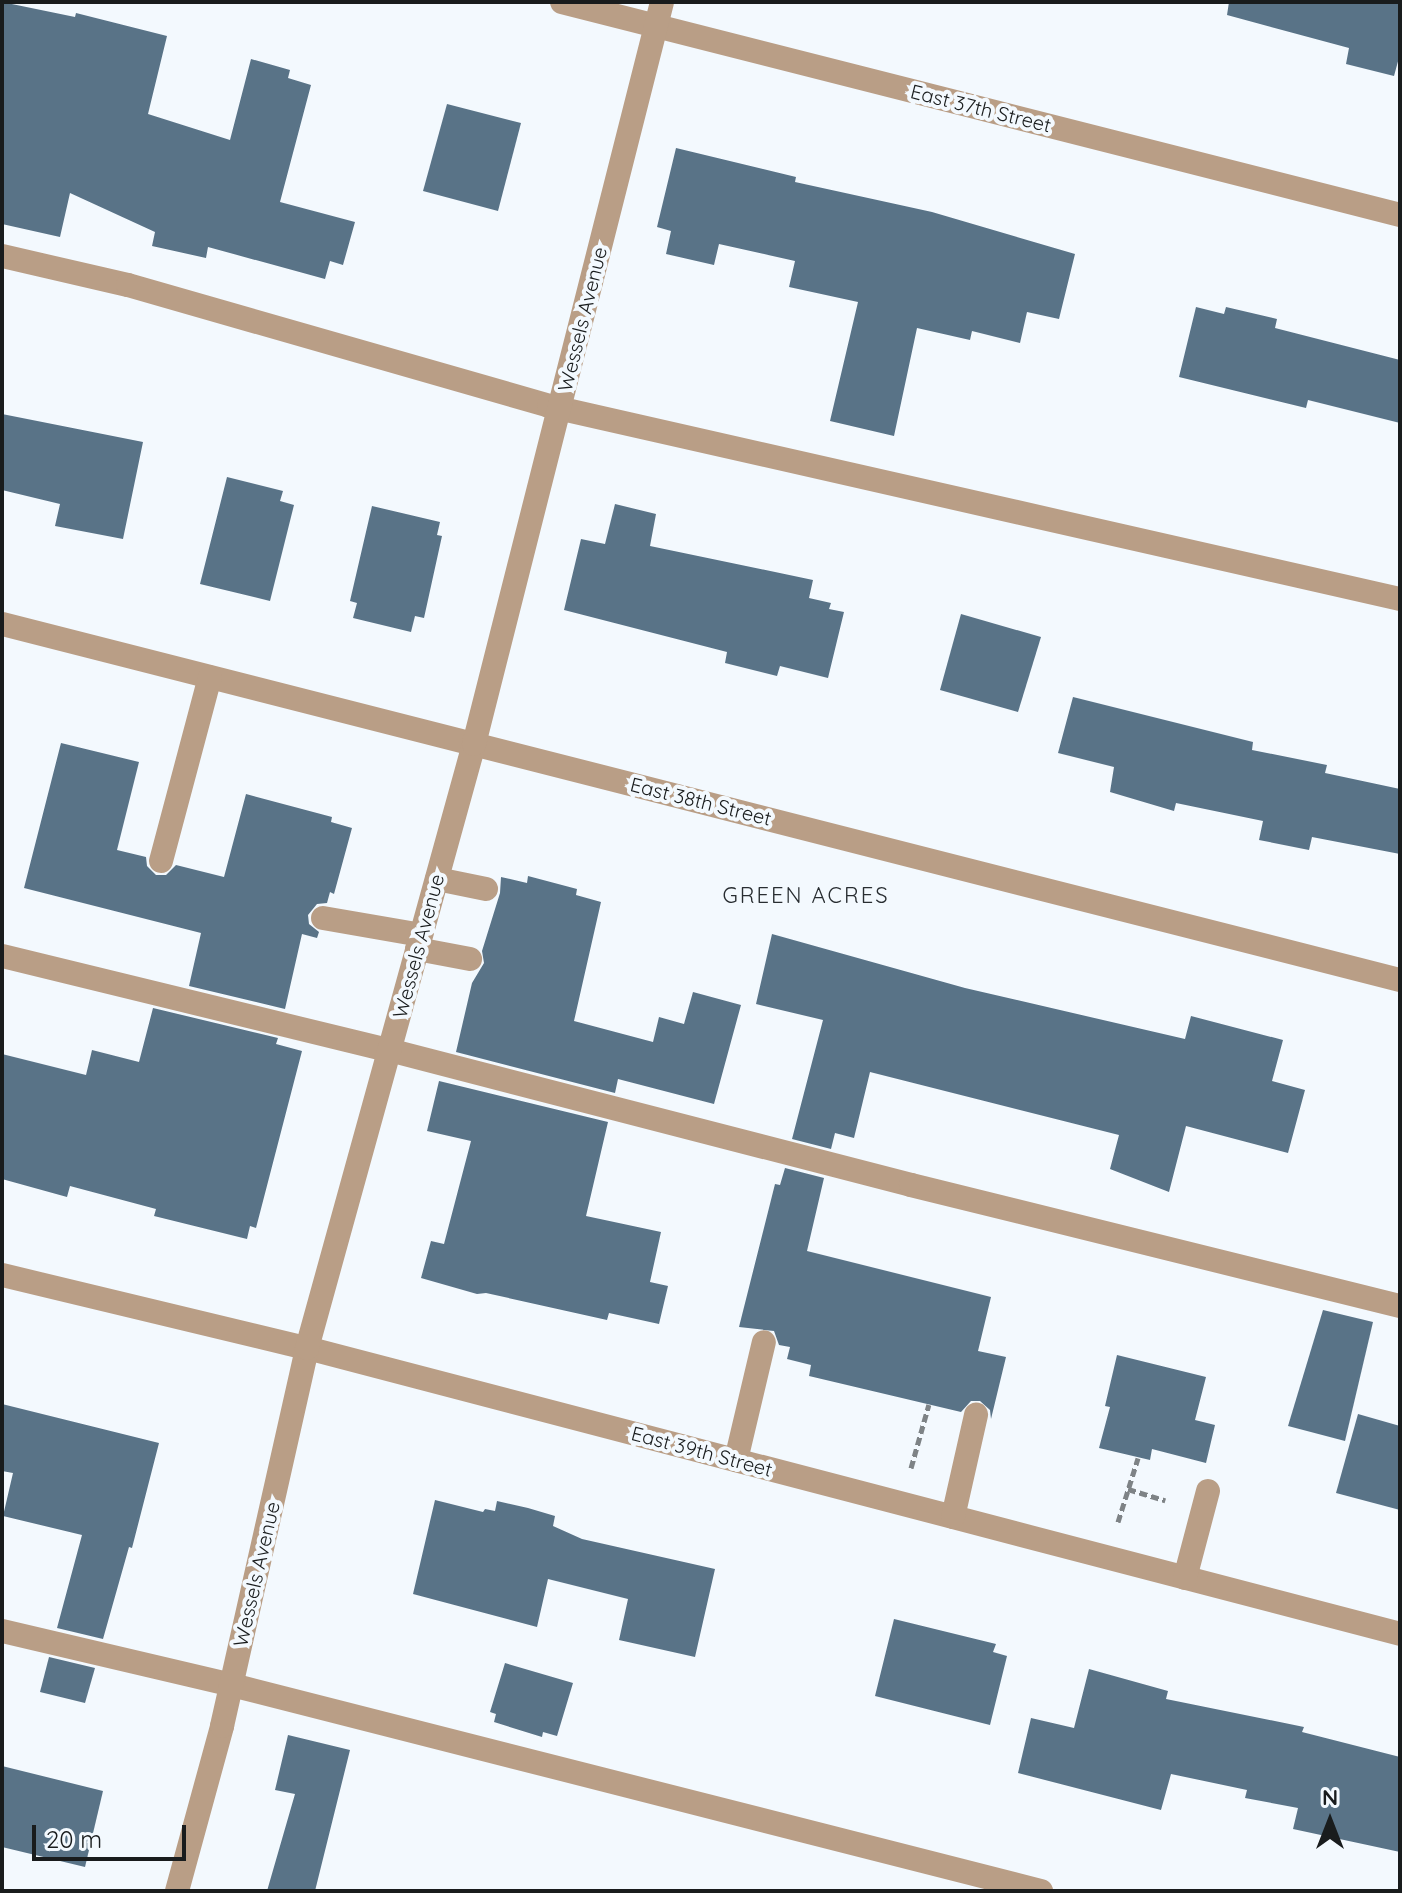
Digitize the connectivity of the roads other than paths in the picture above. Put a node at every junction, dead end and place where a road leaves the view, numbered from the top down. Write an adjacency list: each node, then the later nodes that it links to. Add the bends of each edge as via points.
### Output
1 (562, 2): 2 (street, East 37th Street)
2 (659, 14): 3 (street, East 37th Street); 5 (street, Wessels Avenue)
3 (1400, 215)
4 (2, 256): 5 (street, via 128,285)
5 (560, 406): 6 (street); 9 (street, Wessels Avenue)
6 (1400, 599)
7 (2, 624): 8 (street, East 38th Street)
8 (210, 677): 9 (street, East 38th Street); 10 (street)
9 (474, 744): 11 (street, Wessels Avenue); 17 (street, East 38th Street)
10 (161, 861)
11 (437, 879): 12 (street); 14 (street, Wessels Avenue)
12 (486, 889)
13 (323, 918): 14 (street)
14 (419, 942): 16 (street); 18 (street, Wessels Avenue)
15 (2, 956): 18 (street)
16 (470, 959)
17 (1400, 980)
18 (389, 1050): 20 (street); 22 (street, Wessels Avenue)
19 (2, 1275): 22 (street, East 39th Street)
20 (1400, 1306)
21 (764, 1342): 24 (street)
22 (307, 1348): 24 (street, East 39th Street); 30 (street, Wessels Avenue)
23 (976, 1415): 26 (street)
24 (736, 1460): 26 (street, East 39th Street)
25 (1208, 1491): 27 (street)
26 (953, 1517): 27 (street, East 39th Street)
27 (1185, 1578): 29 (street, East 39th Street)
28 (2, 1631): 30 (street)
29 (1400, 1634)
30 (232, 1685): 31 (street, Wessels Avenue); 32 (street)
31 (177, 1891)
32 (1041, 1891)

